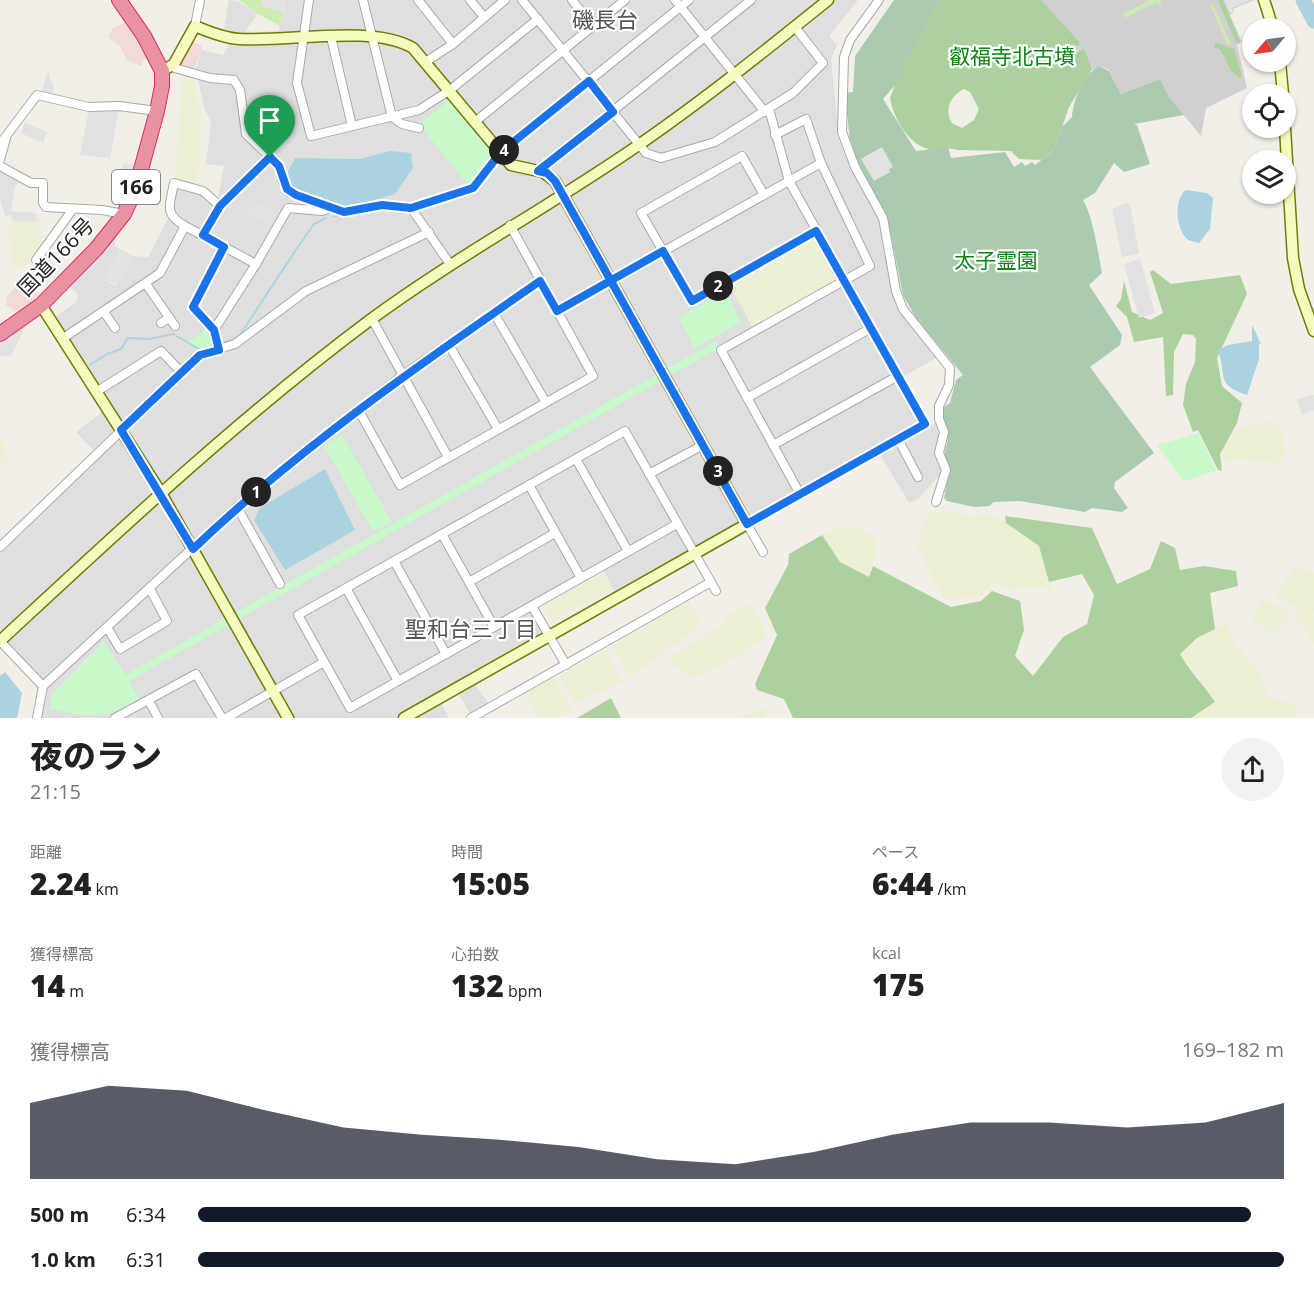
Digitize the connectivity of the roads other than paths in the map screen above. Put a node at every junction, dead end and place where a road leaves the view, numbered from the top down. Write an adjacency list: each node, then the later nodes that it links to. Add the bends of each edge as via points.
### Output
1 (119, 0): 30 (highway)
2 (200, 0): 20 (street)
3 (309, 0): 23 (street)
4 (363, 0): 25 (street)
5 (418, 0): 27 (street)
6 (470, 0): 17 (street)
7 (505, 0): 17 (street)
8 (522, 0): 19 (street)
9 (572, 0): 21 (street)
10 (624, 0): 21 (street)
11 (689, 0): 16 (street)
12 (751, 0): 26 (street)
13 (879, 0): 95 (street, via 850,40 844,57 842,132 855,167 883,218 903,309 951,368)
14 (1264, 0): 18 (street)
15 (824, 1): 22 (street)
16 (677, 3): 26 (street); 32 (street)
17 (484, 17): 27 (street)
18 (1270, 18)
19 (538, 19): 28 (street); 33 (street)
20 (195, 26): 23 (street, via 239,39); 30 (street)
21 (593, 26): 28 (street)
22 (795, 27): 31 (street); 34 (street, via 822,63 793,93)
23 (304, 37): 24 (street); 39 (street, via 297,83 311,136)
24 (331, 37): 25 (street); 39 (street)
25 (372, 37): 29 (street, via 406,44); 37 (street)
26 (705, 38): 31 (street); 36 (street)
27 (453, 44): 29 (street)
28 (564, 50): 32 (street); 38 (street)
29 (427, 61): 33 (street)
30 (167, 69): 35 (highway, 国道166号 / 166); 47 (street, via 234,80 240,90 246,134)
31 (735, 74): 34 (street); 45 (street)
32 (589, 81): 36 (street); 46 (street)
33 (450, 90): 37 (street, via 419,110); 38 (street)
34 (767, 110): 42 (street); 45 (street, via 715,142 661,158 646,153)
35 (157, 111): 41 (street, via 89,107 37,95); 59 (highway, 国道166号 / 166, via 136,188)
36 (613, 112): 45 (street); 51 (street)
37 (392, 117): 39 (street); 40 (street)
38 (476, 121): 46 (street)
39 (352, 126)
40 (419, 128)
41 (8, 131): 44 (street); 48 (street)
42 (775, 135): 49 (street, via 806,119); 52 (street)
43 (1286, 138): 83 (street, via 1293,258)
44 (0, 144)
45 (640, 144): 53 (street)
46 (501, 152): 51 (street, via 514,167); 57 (street, via 473,188)
47 (270, 157): 55 (street); 56 (street, via 279,166 290,192)
48 (0, 160)
49 (821, 163): 52 (street); 70 (street, via 870,266)
50 (0, 166): 58 (street, via 31,183 43,183 46,207)
51 (538, 171): 53 (street, via 551,177)
52 (789, 181): 54 (street); 62 (street)
53 (562, 194): 61 (street); 72 (street)
54 (764, 195): 66 (street); 66 (street, via 742,156 641,213)
55 (220, 206): 60 (street, via 203,191 174,183 169,211 172,218); 64 (street)
56 (331, 208): 57 (street, via 344,212 382,205); 68 (street, via 288,208)
57 (411, 208): 63 (street)
58 (73, 209): 59 (street); 67 (street)
59 (124, 214): 74 (highway, 国道166号 / 166)
60 (185, 225): 64 (street); 73 (street, via 160,273)
61 (510, 225): 69 (street); 71 (street)
62 (816, 231): 66 (street, via 692,301); 70 (street)
63 (429, 232): 69 (street); 87 (street, via 306,291 236,344)
64 (203, 235): 65 (street)
65 (224, 247): 68 (street); 82 (street, via 193,307)
66 (663, 251): 72 (street)
67 (36, 260)
68 (255, 264): 82 (street)
69 (450, 264): 78 (street)
70 (844, 280): 81 (street); 92 (street, via 721,350)
71 (540, 281): 75 (street); 77 (street)
72 (610, 281): 75 (street); 100 (street)
73 (146, 284): 76 (street); 79 (street, via 165,320)
74 (41, 305): 84 (highway, 国道166号 / 166); 85 (street)
75 (557, 311): 93 (street, via 593,376)
76 (104, 312): 80 (street); 85 (street)
77 (494, 313): 86 (street); 93 (street)
78 (372, 319): 89 (street); 107 (street, via 255,410)
79 (175, 326)
80 (115, 328)
81 (871, 328): 90 (street); 92 (street)
82 (214, 330): 87 (street)
83 (1314, 331)
84 (0, 334)
85 (62, 339): 91 (street)
86 (449, 345): 89 (street); 97 (street)
87 (219, 350): 88 (street, via 200,355)
88 (181, 372): 91 (street, via 161,351); 98 (street)
89 (403, 375): 94 (street); 102 (street)
90 (898, 376): 96 (street); 101 (street)
91 (96, 392): 98 (street)
92 (747, 398): 101 (street)
93 (545, 402): 97 (street)
94 (359, 411): 102 (street, via 400,484); 110 (street)
95 (939, 419): 96 (street); 109 (street, via 944,432 939,453 946,470)
96 (925, 424): 99 (street)
97 (498, 429): 102 (street)
98 (121, 430): 107 (street); 115 (street)
99 (898, 440): 105 (street); 108 (street)
100 (703, 445): 104 (street); 112 (street)
101 (773, 445): 108 (street)
102 (448, 457)
103 (576, 459): 104 (street, via 625,431); 106 (street); 117 (street)
104 (649, 474): 111 (street)
105 (918, 477)
106 (529, 485): 113 (street); 114 (street)
107 (161, 493): 116 (street); 132 (street)
108 (800, 494): 112 (street)
109 (936, 502)
110 (237, 507): 116 (street); 124 (street)
111 (677, 524): 117 (street); 119 (street)
112 (747, 524): 118 (street); 119 (street)
113 (555, 533): 121 (street); 122 (street)
114 (442, 534): 120 (street); 122 (street)
115 (2, 542)
116 (193, 549): 126 (street); 138 (street)
117 (628, 551): 121 (street)
118 (763, 552)
119 (695, 554): 123 (street); 131 (street)
120 (394, 561): 125 (street); 133 (street)
121 (581, 578): 128 (street)
122 (469, 582): 129 (street)
123 (711, 582): 127 (street); 135 (street)
124 (280, 584)
125 (346, 588): 134 (street, via 298,615); 136 (street)
126 (150, 589): 130 (street); 130 (street, via 167,621 120,650)
127 (716, 591)
128 (532, 606): 129 (street); 131 (street)
129 (494, 627): 133 (street)
130 (108, 629): 137 (street)
131 (550, 636): 135 (street); 140 (street)
132 (0, 641): 137 (street)
133 (446, 654): 136 (street)
134 (324, 662): 136 (street, via 350,708); 138 (street)
135 (566, 665): 147 (street)
136 (398, 681)
137 (43, 686): 141 (street)
138 (273, 691): 144 (street); 145 (street)
139 (148, 700): 142 (street); 143 (street); 144 (street, via 196,674)
140 (416, 715): 146 (street)
141 (39, 718)
142 (115, 718)
143 (158, 718)
144 (224, 718)
145 (288, 718)
146 (404, 718)
147 (471, 718)

